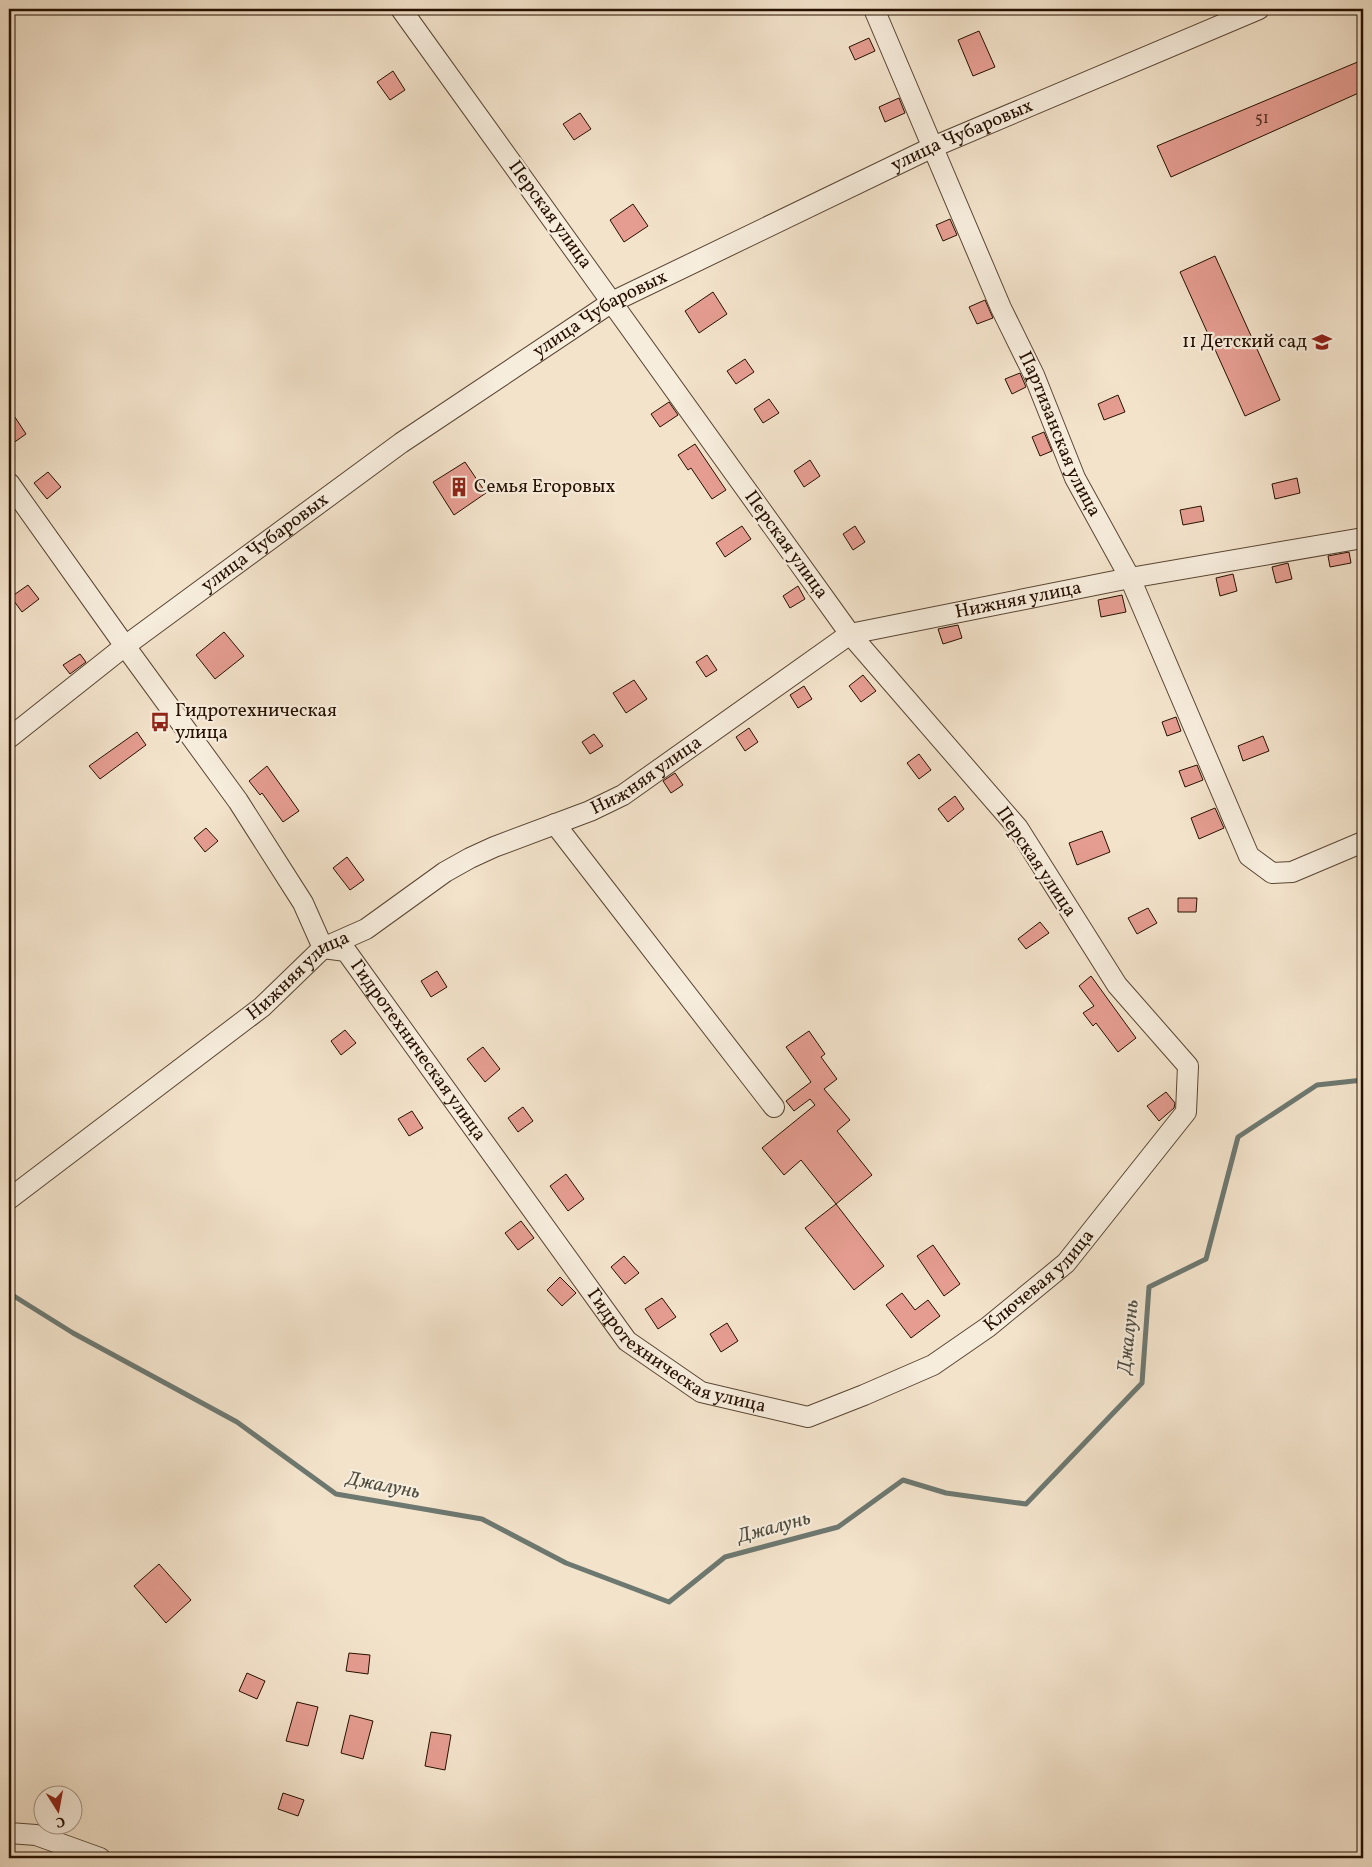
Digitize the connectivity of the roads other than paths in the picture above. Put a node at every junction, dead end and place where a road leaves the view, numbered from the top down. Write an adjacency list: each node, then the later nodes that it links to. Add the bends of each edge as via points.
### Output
1 (401, 9): 5 (street, Перская улица)
2 (874, 9): 4 (street, Партизанская улица)
3 (1259, 9): 4 (street, улица Чубаровых)
4 (934, 147): 5 (street, улица Чубаровых); 8 (street, Партизанская улица, via 1001,308 1034,375 1075,478)
5 (612, 302): 9 (street, Перская улица); 10 (street, улица Чубаровых, via 401,444)
6 (9, 483): 10 (street)
7 (1362, 542): 8 (street, Нижняя улица)
8 (1130, 578): 9 (street, Нижняя улица); 13 (street, Партизанская улица, via 1249,856 1272,873 1292,872)
9 (850, 634): 12 (street, Нижняя улица, via 623,795); 15 (street, Перская улица, via 1018,828 1117,985)
10 (125, 646): 11 (street, улица Чубаровых); 14 (street, via 238,801 303,904)
11 (9, 738)
12 (555, 824): 14 (street, Нижняя улица, via 470,858 445,872 366,929); 16 (street)
13 (1363, 842)
14 (323, 948): 17 (street, Нижняя улица, via 262,1007); 18 (street, Гидротехническая улица, via 346,951 627,1341 701,1392)
15 (1188, 1066): 18 (street, Ключевая улица, via 1186,1112 1066,1263 988,1327 933,1365)
16 (774, 1108)
17 (9, 1199)
18 (808, 1416)
19 (9, 1833): 20 (street, via 36,1835)
20 (100, 1858)

